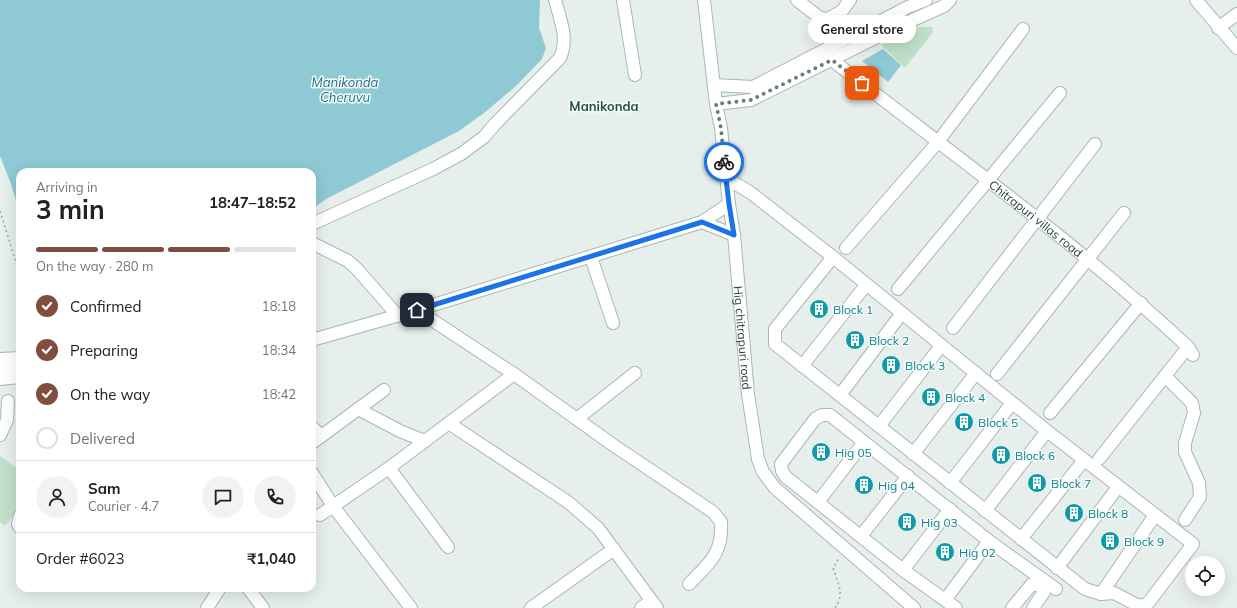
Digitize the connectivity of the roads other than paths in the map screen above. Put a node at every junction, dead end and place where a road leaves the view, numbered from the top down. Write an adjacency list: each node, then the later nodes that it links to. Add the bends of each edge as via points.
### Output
1 (555, 0): 27 (street, via 565,41 560,58 479,142 433,170)
2 (623, 0): 16 (street)
3 (704, 0): 17 (street, Hig chitrapuri road)
4 (797, 0): 5 (street, via 820,18 828,19 842,11)
5 (850, 0)
6 (925, 0): 10 (street); 14 (street)
7 (950, 0): 10 (street, via 944,6)
8 (1196, 0): 11 (street)
9 (1237, 14): 11 (street)
10 (919, 17): 15 (street)
11 (1218, 28): 13 (street)
12 (1023, 29): 20 (street)
13 (1237, 48)
14 (828, 49): 15 (street); 17 (street, via 753,87)
15 (832, 60): 19 (street, via 751,100); 20 (street, Chitrapuri villas road)
16 (635, 75)
17 (714, 85): 19 (street, Hig chitrapuri road)
18 (1060, 93): 23 (street)
19 (716, 104): 22 (street, Hig chitrapuri road)
20 (937, 143): 23 (street, Chitrapuri villas road); 31 (street)
21 (1095, 144): 26 (street)
22 (726, 178): 24 (street, Hig chitrapuri road); 33 (street, via 750,193)
23 (988, 181): 26 (street, Chitrapuri villas road); 36 (street)
24 (729, 204): 28 (street); 29 (street, Hig chitrapuri road)
25 (1124, 213): 34 (street)
26 (1038, 220): 34 (street, Chitrapuri villas road); 42 (street)
27 (316, 222)
28 (702, 222): 29 (street); 32 (street)
29 (734, 235): 105 (street, Hig chitrapuri road, via 748,394 758,459 763,472 775,488)
30 (316, 245): 40 (street, via 348,261)
31 (846, 248)
32 (591, 257): 38 (street); 41 (street)
33 (834, 257): 35 (street); 47 (street, via 775,329 775,344)
34 (1088, 260): 37 (street, Chitrapuri villas road); 53 (street)
35 (866, 285): 39 (street); 47 (street)
36 (898, 289)
37 (1141, 303): 54 (street, Chitrapuri villas road, via 1190,351); 62 (street)
38 (417, 310): 40 (street); 51 (street)
39 (902, 313): 44 (street); 58 (street)
40 (398, 316): 43 (street)
41 (613, 322)
42 (953, 328)
43 (316, 339)
44 (941, 346): 50 (street); 65 (street)
45 (16, 358): 46 (street)
46 (0, 359)
47 (802, 366): 58 (street)
48 (16, 367): 49 (street)
49 (0, 368)
50 (976, 373): 60 (street); 71 (street)
51 (514, 374): 63 (street); 64 (street)
52 (635, 374): 63 (street)
53 (997, 374)
54 (1165, 376): 72 (street); 85 (street, via 1192,403 1194,413 1185,443 1185,452 1200,483 1200,497)
55 (16, 377): 56 (street)
56 (0, 379)
57 (384, 390): 61 (street)
58 (840, 396): 65 (street)
59 (9, 401): 67 (street, via 7,420)
60 (1012, 403): 66 (street); 77 (street)
61 (358, 409): 68 (street); 69 (street)
62 (1050, 413)
63 (578, 418): 93 (street, via 613,445 713,512 721,522 719,548 711,561)
64 (450, 424): 69 (street); 90 (street, via 568,502 598,528)
65 (879, 426): 71 (street)
66 (1047, 431): 73 (street); 82 (street)
67 (0, 435)
68 (317, 439)
69 (425, 442): 74 (street)
70 (864, 442): 75 (street); 79 (street); 79 (street, via 830,415 822,415 815,419 781,464 786,477)
71 (913, 454): 77 (street)
72 (1099, 459)
73 (1084, 460): 78 (street); 87 (street)
74 (389, 468): 80 (street); 89 (street)
75 (908, 476): 81 (street); 86 (street)
76 (316, 479): 80 (street)
77 (950, 483): 82 (street)
78 (1118, 487): 84 (street); 91 (street)
79 (818, 502): 86 (street)
80 (333, 506): 83 (street); 102 (street)
81 (950, 509): 88 (street); 92 (street)
82 (985, 511): 87 (street)
83 (320, 515)
84 (1155, 515): 97 (street); 97 (street, via 1193,544 1149,602 1143,606 1114,593)
85 (1185, 520)
86 (861, 536): 92 (street)
87 (1021, 539): 91 (street)
88 (990, 541): 94 (street); 98 (street)
89 (448, 547)
90 (614, 548): 99 (street); 103 (street)
91 (1058, 568): 97 (street, via 1085,590)
92 (903, 570): 98 (street)
93 (689, 584)
94 (1056, 589)
95 (217, 592): 100 (street)
96 (251, 592): 101 (street)
97 (1101, 594)
98 (945, 600): 106 (street)
99 (654, 604): 104 (street)
100 (206, 608)
101 (263, 608)
102 (411, 608)
103 (531, 608)
104 (640, 608)
105 (914, 608)
106 (956, 608)
107 (1012, 608): 108 (street, via 1032,584 1040,586 1044,592)
108 (1033, 608)

